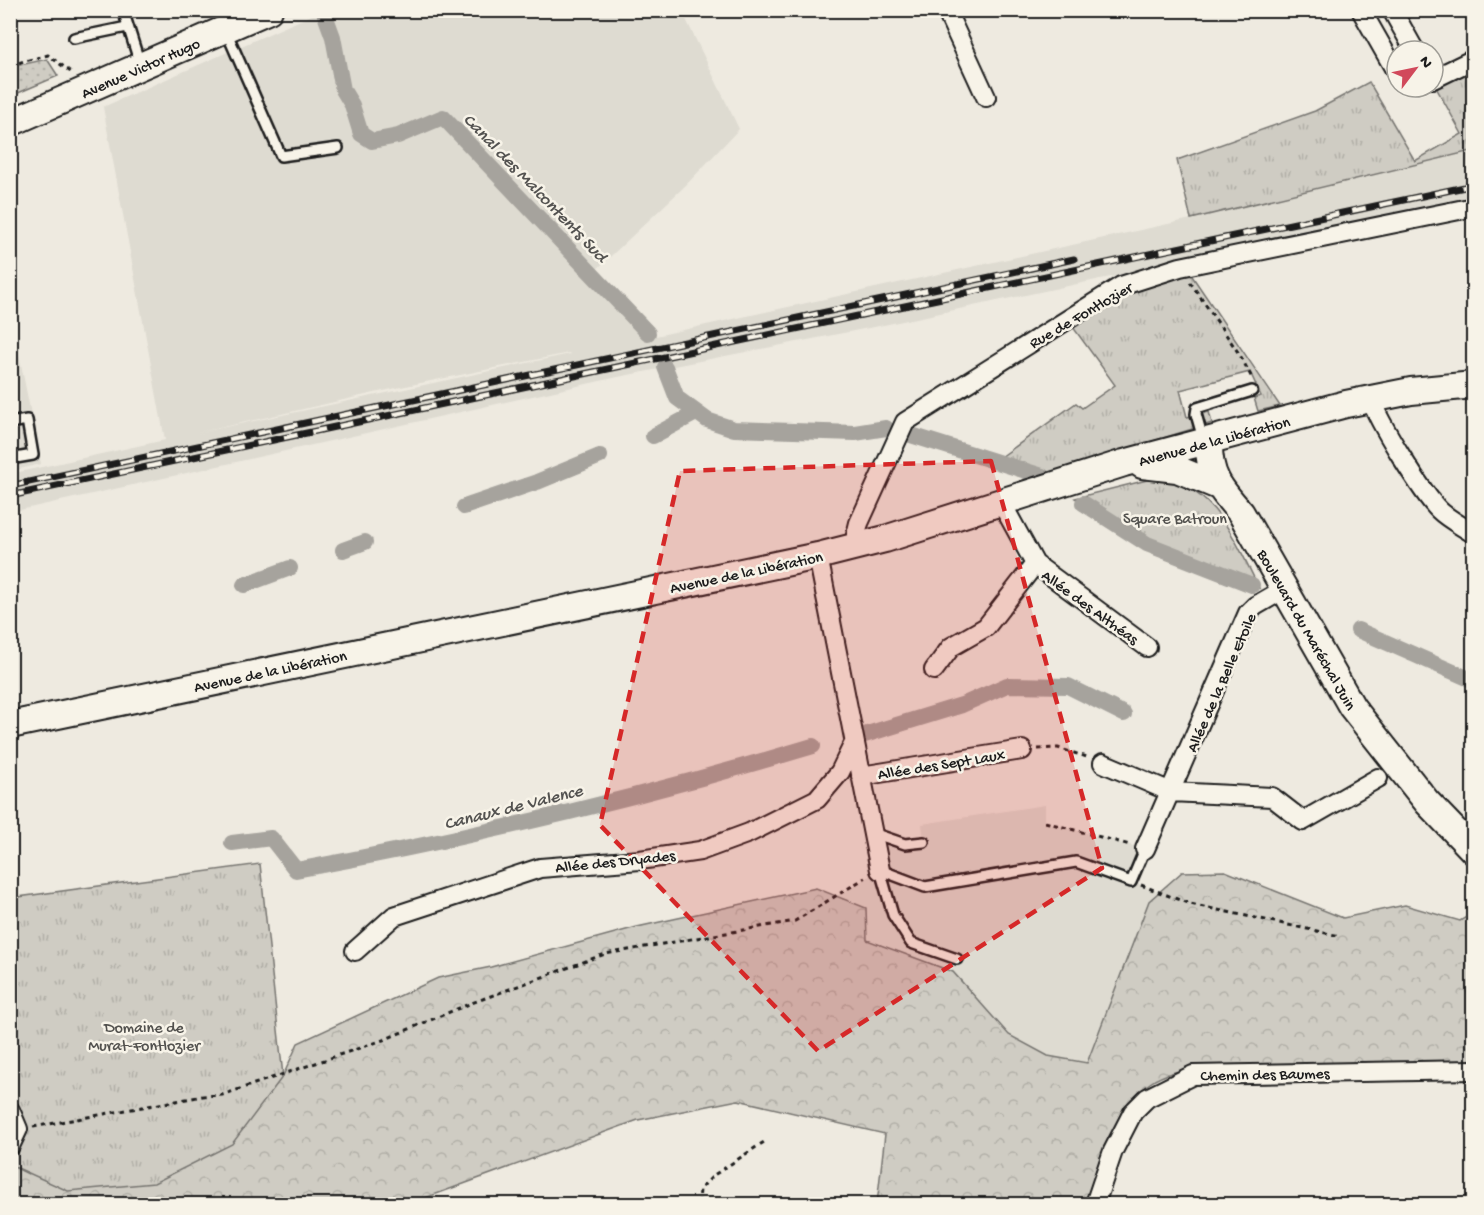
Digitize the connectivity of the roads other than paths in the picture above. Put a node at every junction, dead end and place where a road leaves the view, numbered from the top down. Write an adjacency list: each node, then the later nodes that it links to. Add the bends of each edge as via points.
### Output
1 (123, 10): 6 (lane)
2 (269, 10): 7 (main road, Avenue Victor Hugo)
3 (946, 10): 14 (street)
4 (1361, 10): 10 (street)
5 (1392, 10): 9 (street)
6 (127, 27): 8 (lane); 12 (lane)
7 (225, 29): 12 (main road, Avenue Victor Hugo); 16 (lane, via 281,156)
8 (74, 38)
9 (1408, 39)
10 (1385, 52)
11 (1473, 59): 13 (street)
12 (141, 66): 15 (main road, Avenue Victor Hugo)
13 (1445, 73)
14 (986, 97)
15 (10, 123)
16 (338, 148)
17 (1473, 207): 29 (street, Rue de Fontlozier, via 1180,267 1121,286 905,422 859,523)
18 (1473, 385): 20 (main road, Avenue de la Libération)
19 (1252, 391): 22 (lane, via 1197,408)
20 (1371, 399): 22 (main road, Avenue de la Libération); 28 (street, via 1427,495 1440,511)
21 (10, 423): 23 (lane, via 27,420 33,455)
22 (1207, 441): 24 (main road, Avenue de la Libération); 25 (main road, Boulevard du Maréchal Juin, via 1208,462); 27 (main road, Boulevard du Maréchal Juin, via 1223,459)
23 (10, 459)
24 (1124, 463): 25 (main road, Boulevard du Maréchal Juin, via 1177,469); 26 (main road, Avenue de la Libération)
25 (1218, 486): 27 (main road, Boulevard du Maréchal Juin)
26 (1001, 502): 29 (main road, Avenue de la Libération); 31 (street, Allée des Althéas)
27 (1241, 513): 32 (main road, Boulevard du Maréchal Juin)
28 (1473, 534)
29 (858, 545): 30 (main road, Avenue de la Libération)
30 (818, 556): 35 (main road, Avenue de la Libération); 36 (street)
31 (1035, 564): 33 (street, Allée des Althéas); 34 (street, Allée des Althéas, via 986,627 951,647)
32 (1286, 588): 41 (street, Allée de la Belle Etoile, via 1248,613); 45 (main road, Boulevard du Maréchal Juin, via 1329,670 1375,741)
33 (1147, 647)
34 (934, 670)
35 (10, 725)
36 (854, 743): 39 (street); 47 (street, Allée des Dryades, via 840,772 817,799 749,833 700,850 640,860 540,868 394,916)
37 (1022, 750): 39 (street, Allée des Sept Laux)
38 (1103, 763): 41 (street)
39 (861, 776): 42 (street)
40 (1378, 778): 41 (street, via 1303,821 1272,797)
41 (1171, 792): 44 (street, Allée de la Belle Etoile)
42 (873, 833): 43 (lane, via 905,844); 46 (street)
43 (924, 842)
44 (1145, 849): 46 (lane, via 1131,882 1076,862 925,888)
45 (1473, 851)
46 (880, 870): 48 (lane, via 893,915 911,943)
47 (355, 951)
48 (957, 959)
49 (1473, 1070): 52 (street, Chemin des Baumes, via 1193,1075 1147,1098 1132,1112 1113,1151)
50 (10, 1110): 51 (street)
51 (14, 1138)
52 (1095, 1204)

